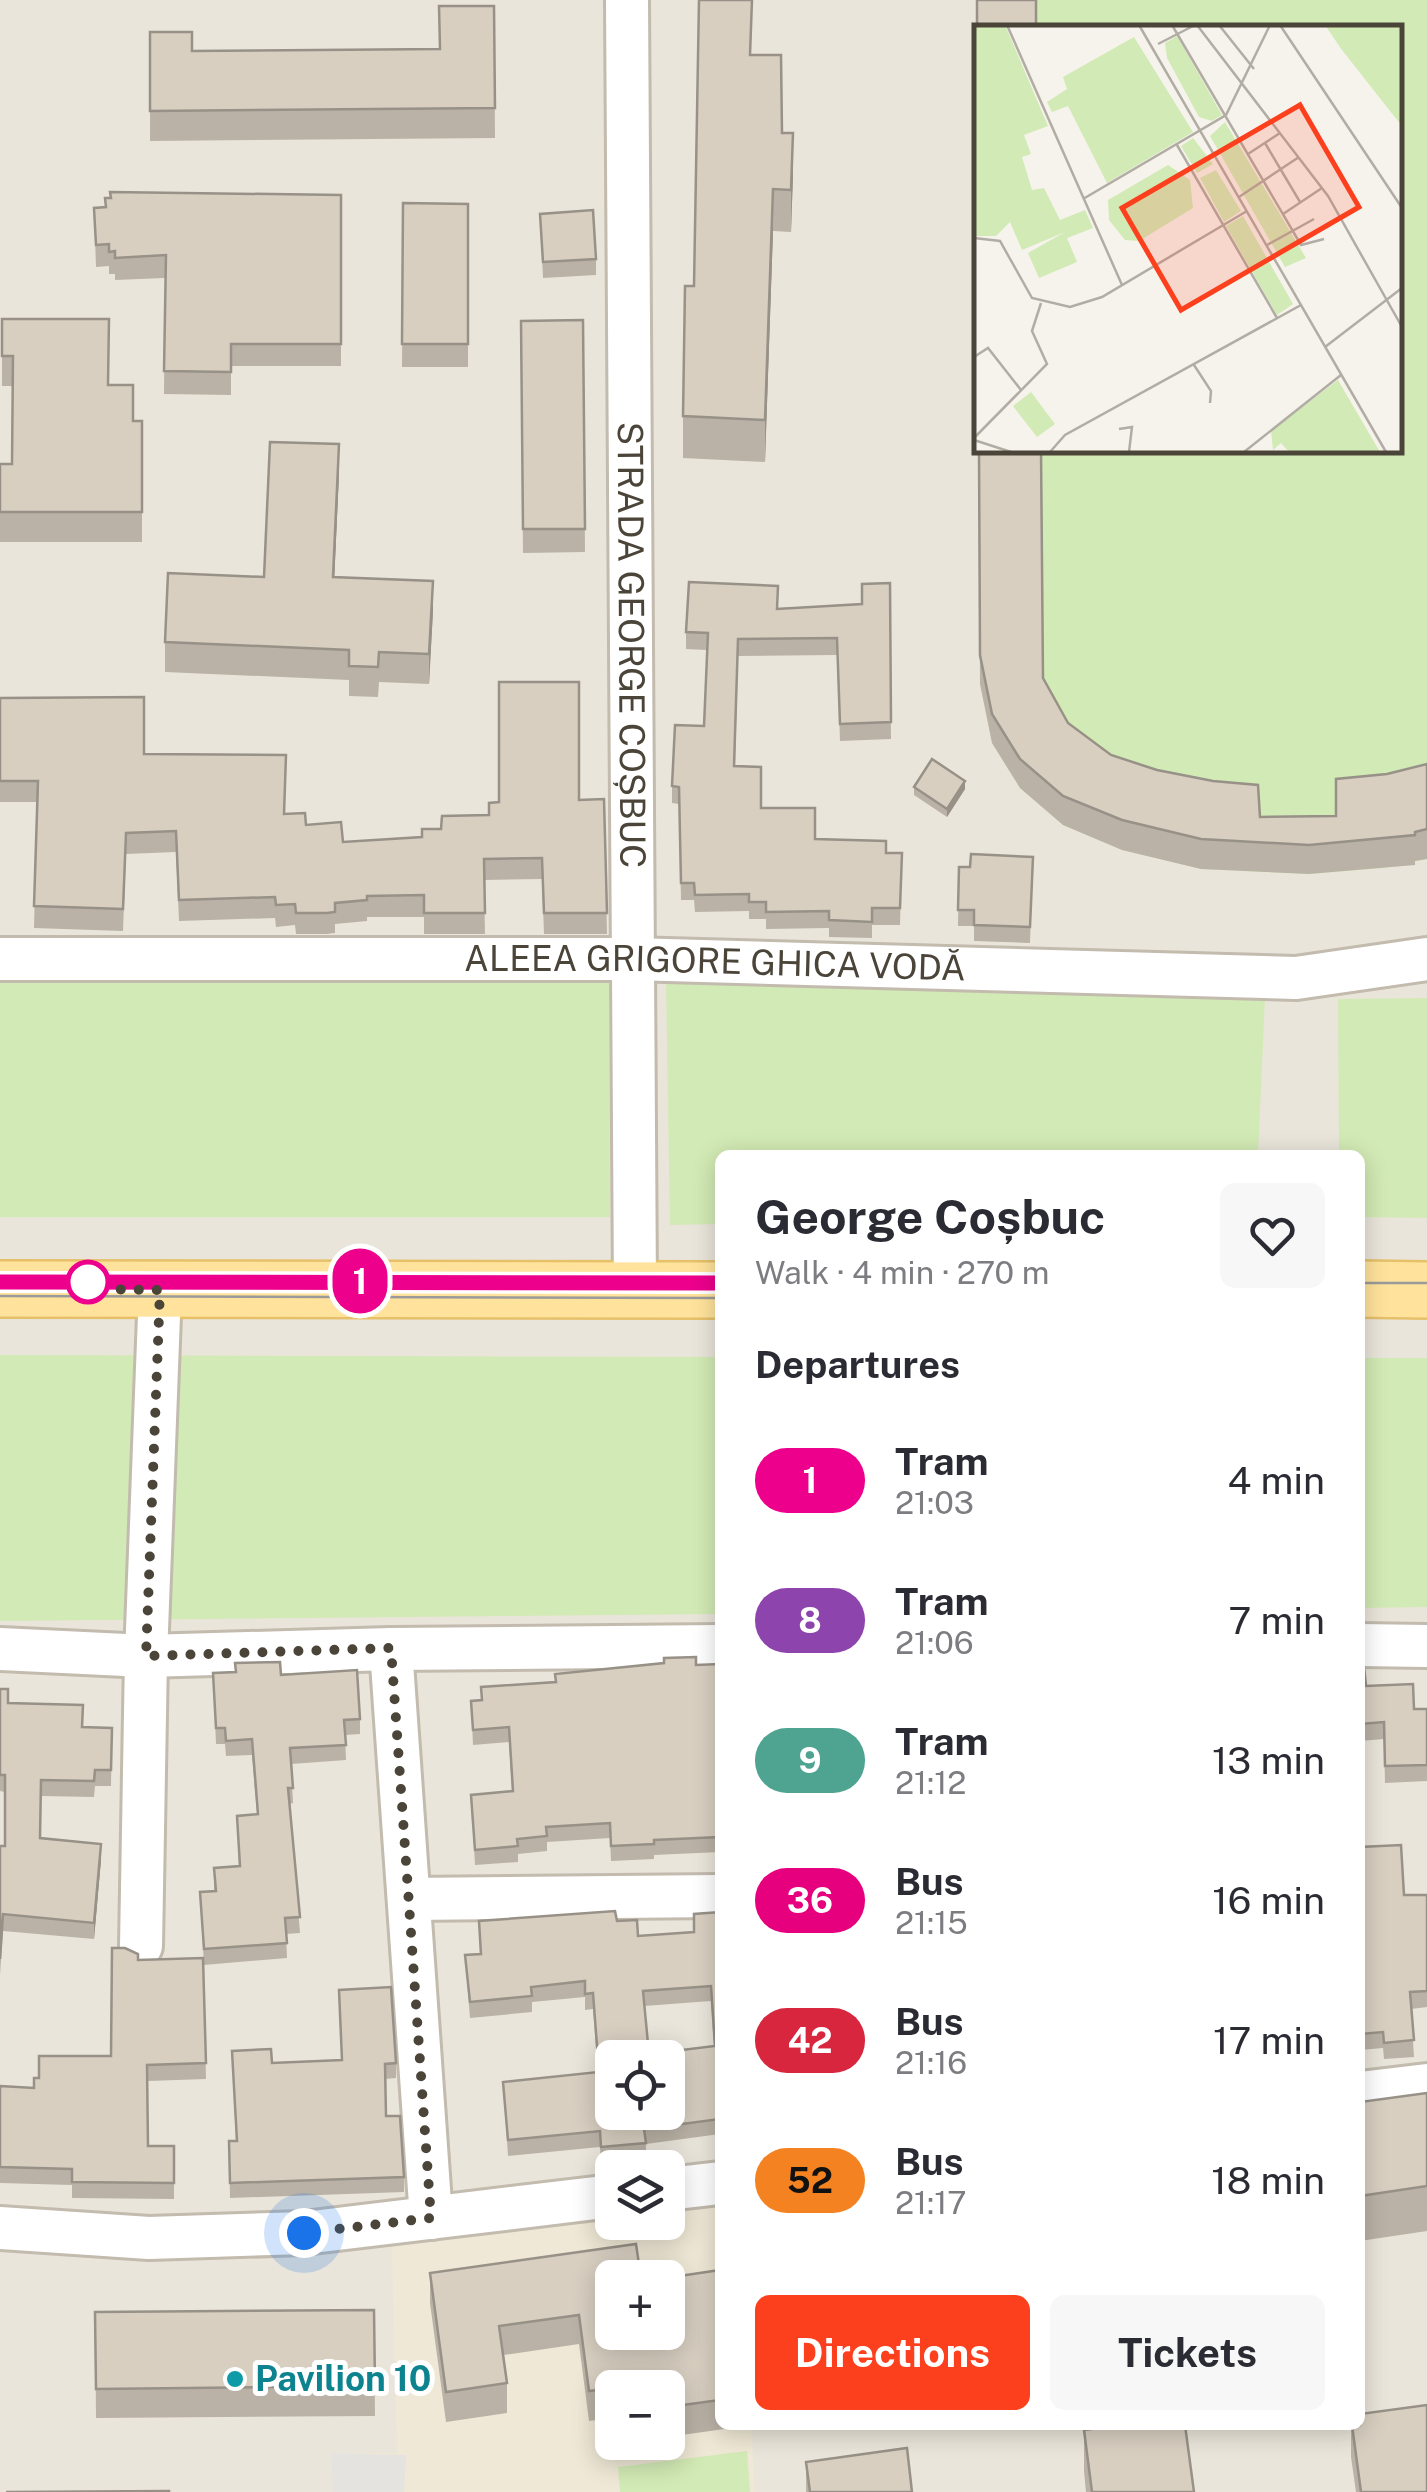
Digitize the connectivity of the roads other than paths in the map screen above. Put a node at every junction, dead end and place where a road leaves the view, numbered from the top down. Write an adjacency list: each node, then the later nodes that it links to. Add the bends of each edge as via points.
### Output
1 (626, 0): 3 (street, STRADA GEORGE COȘBUC)
2 (0, 959): 3 (street, ALEEA GRIGORE GHICA VODĂ)
3 (632, 959): 4 (street, ALEEA GRIGORE GHICA VODĂ, via 1296,978); 7 (street, STRADA GEORGE COȘBUC)
4 (1427, 959)
5 (0, 1289): 6 (main road)
6 (160, 1290): 7 (main road); 16 (street)
7 (635, 1290): 8 (main road)
8 (715, 1290)
9 (1365, 1290): 10 (main road)
10 (1427, 1290)
11 (1365, 1645): 13 (street)
12 (715, 1646): 14 (street)
13 (1427, 1646)
14 (391, 1648): 16 (street); 18 (street)
15 (0, 1649): 16 (street)
16 (146, 1656): 19 (street)
17 (715, 1896): 18 (street)
18 (409, 1899): 25 (street)
19 (141, 1946)
20 (1427, 2085): 21 (street)
21 (1365, 2092)
22 (715, 2183): 23 (street)
23 (685, 2187)
24 (595, 2198): 25 (street)
25 (431, 2218): 26 (street, via 192,2238)
26 (0, 2228)

